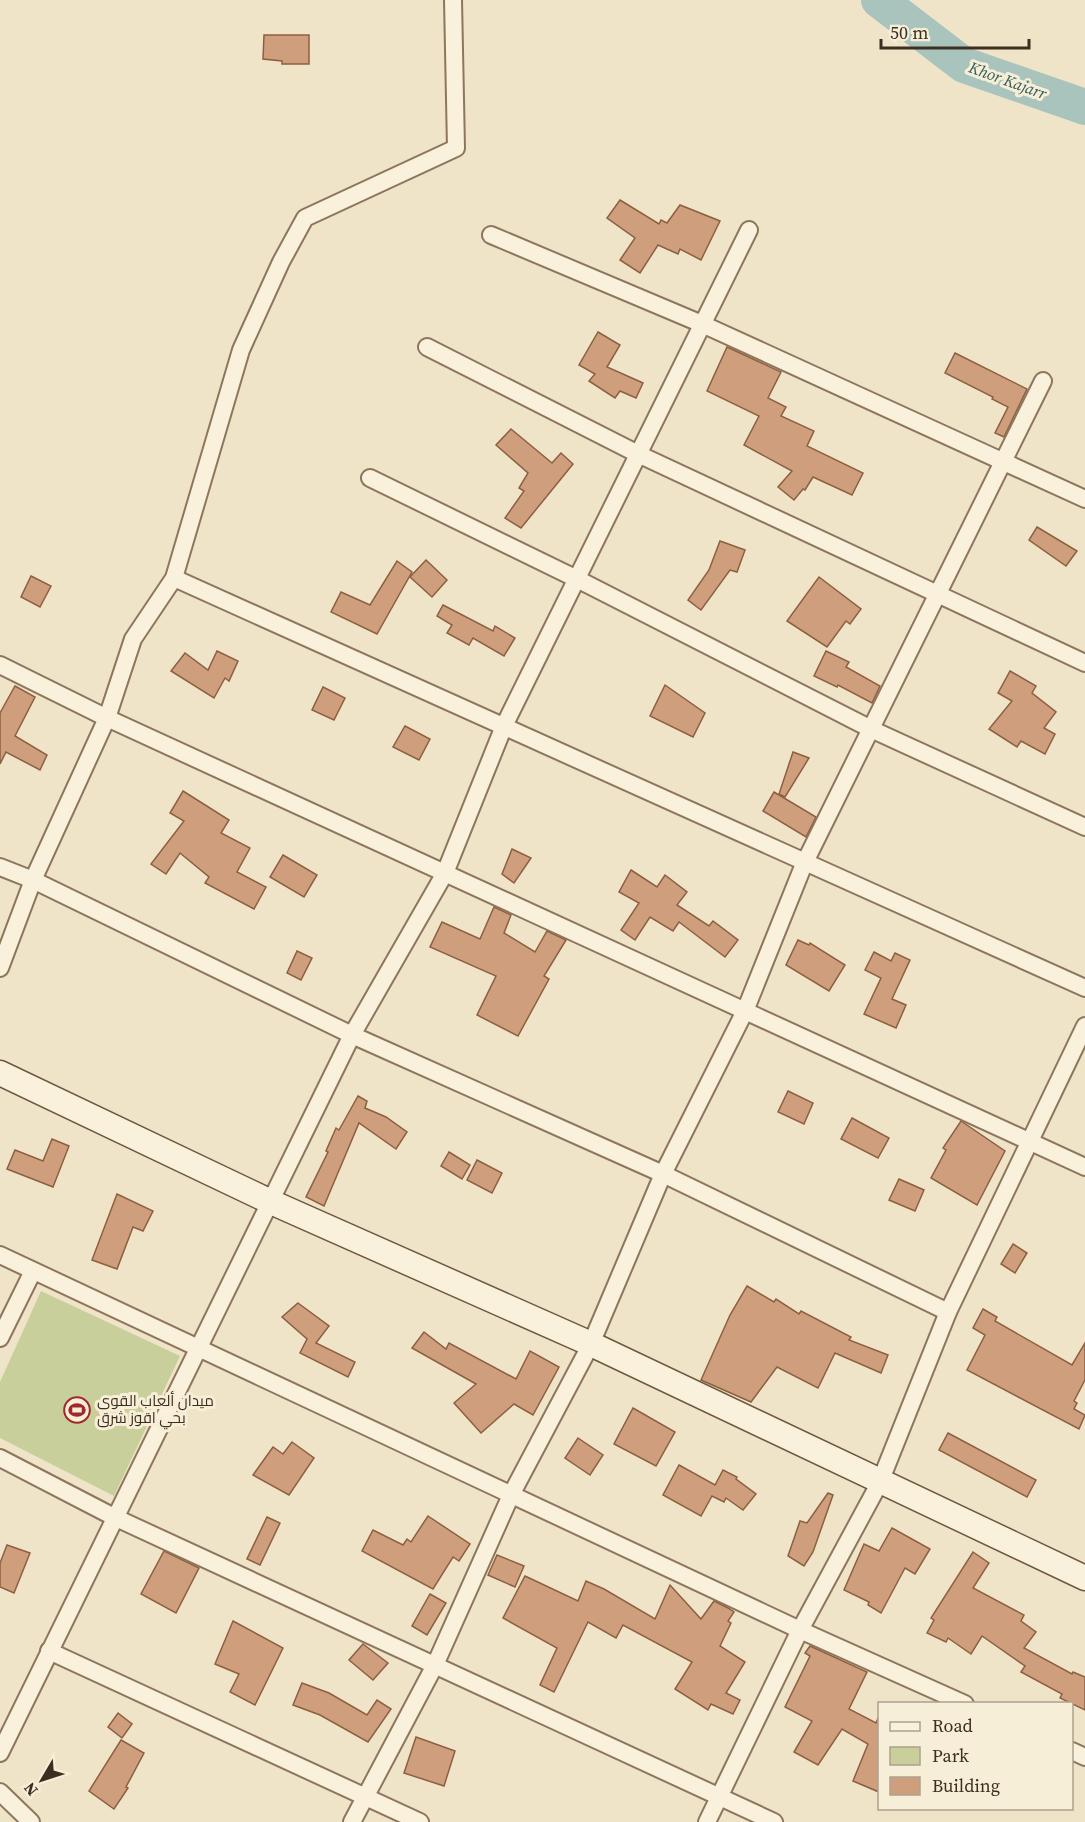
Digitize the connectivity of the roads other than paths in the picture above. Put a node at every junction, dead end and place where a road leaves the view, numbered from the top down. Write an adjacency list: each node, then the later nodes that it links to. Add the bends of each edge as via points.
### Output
1 (453, 0): 11 (street, via 456,148 305,218 241,350)
2 (749, 230): 4 (street)
3 (491, 234): 4 (street)
4 (702, 324): 7 (street); 8 (street)
5 (427, 347): 7 (street)
6 (1042, 381): 8 (street)
7 (639, 454): 12 (street); 13 (street)
8 (1003, 461): 10 (street); 13 (street)
9 (370, 478): 12 (street)
10 (1085, 499)
11 (174, 578): 16 (street, via 133,639); 17 (street)
12 (579, 580): 17 (street); 18 (street)
13 (937, 595): 14 (street); 18 (street)
14 (1085, 663)
15 (0, 664): 16 (street)
16 (107, 718): 22 (street); 23 (street)
17 (504, 726): 20 (street); 22 (street)
18 (873, 730): 19 (street); 20 (street)
19 (1085, 828)
20 (804, 864): 25 (street); 26 (street)
21 (0, 867): 23 (street)
22 (445, 873): 26 (street); 28 (street)
23 (33, 880): 24 (street); 28 (street)
24 (0, 968)
25 (1085, 988)
26 (745, 1011): 30 (street); 32 (street)
27 (1085, 1026): 30 (street)
28 (352, 1035): 32 (street); 33 (street)
29 (0, 1073): 33 (street)
30 (1030, 1142): 31 (street); 36 (street)
31 (1085, 1167)
32 (663, 1174): 36 (street); 38 (street)
33 (271, 1202): 38 (street); 39 (street)
34 (0, 1256): 35 (street)
35 (33, 1271): 37 (street); 39 (street)
36 (948, 1312): 41 (street)
37 (0, 1338)
38 (591, 1344): 41 (street); 42 (street)
39 (198, 1347): 42 (street); 43 (street)
40 (0, 1458): 43 (street)
41 (880, 1482): 44 (street); 45 (street)
42 (511, 1495): 45 (street); 47 (street)
43 (114, 1517): 46 (street); 47 (street)
44 (1085, 1578)
45 (800, 1630): 48 (street); 52 (street)
46 (49, 1652): 49 (street); 51 (street)
47 (435, 1665): 51 (street); 52 (street)
48 (961, 1702)
49 (0, 1753)
50 (0, 1792): 53 (street)
51 (364, 1797): 54 (street); 55 (street)
52 (720, 1798): 56 (street); 57 (street)
53 (32, 1822)
54 (352, 1822)
55 (420, 1822)
56 (707, 1822)
57 (774, 1822)

